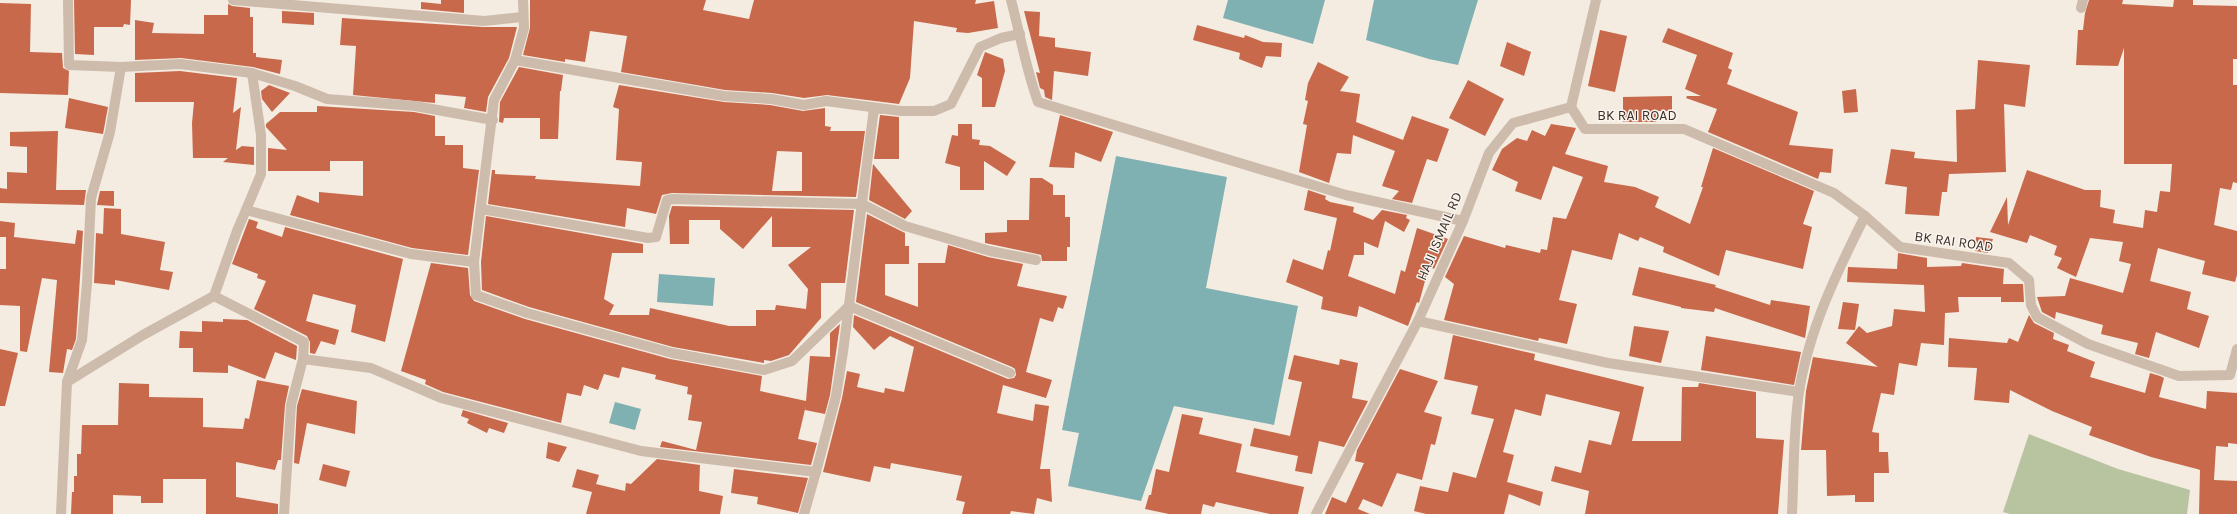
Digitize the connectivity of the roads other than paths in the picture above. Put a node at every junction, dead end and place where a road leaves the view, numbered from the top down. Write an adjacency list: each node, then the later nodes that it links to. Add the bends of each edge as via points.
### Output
1 (68, 0): 9 (street, via 69,65)
2 (233, 0): 6 (street, via 484,21)
3 (523, 0): 6 (street)
4 (1010, 0): 7 (street)
5 (1596, 0): 11 (street)
6 (522, 17): 8 (street, via 524,28)
7 (1020, 34): 12 (street, via 980,47 951,104 934,111); 18 (street, via 1030,81 1038,102 1338,193)
8 (515, 60): 12 (street, via 724,96 770,99 804,105 826,101 852,103); 13 (street, via 494,100)
9 (121, 67): 10 (street, via 180,64); 27 (street, via 110,132 91,198 82,340)
10 (252, 73): 13 (street, via 327,99 415,106); 16 (street, via 261,135 261,174)
11 (1571, 107): 17 (street, BK RAI ROAD, via 1585,129 1684,129 1834,193); 18 (street, HAJI ISMAIL RD, via 1513,123 1489,153)
12 (901, 111): 14 (street, via 874,108)
13 (493, 120): 15 (street)
14 (862, 204): 15 (street, via 673,198 667,200 656,237 648,238); 19 (street, via 906,226 990,251); 22 (street)
15 (481, 209): 20 (street)
16 (246, 210): 20 (street, via 411,254); 21 (street)
17 (1865, 216): 24 (street, BK RAI ROAD, via 1900,247 2009,262 2029,280 2031,305 2037,317 2096,347 2179,376 2230,375); 28 (street, via 1837,272 1814,332)
18 (1463, 221): 23 (street, HAJI ISMAIL RD)
19 (1036, 260)
20 (474, 262): 22 (street, via 476,295 527,313 672,353 764,370 792,361)
21 (214, 296): 25 (street, via 304,342); 27 (street, via 143,335)
22 (849, 306): 26 (street); 29 (street, via 836,396)
23 (1418, 320): 28 (street, via 1608,363); 33 (street, HAJI ISMAIL RD)
24 (2237, 349)
25 (303, 359): 29 (street, via 371,368 441,398 641,451); 31 (street, via 291,405)
26 (1010, 373)
27 (67, 382): 30 (street)
28 (1799, 392): 34 (street)
29 (816, 472): 32 (street)
30 (61, 514)
31 (284, 514)
32 (804, 514)
33 (1316, 514)
34 (1792, 514)

